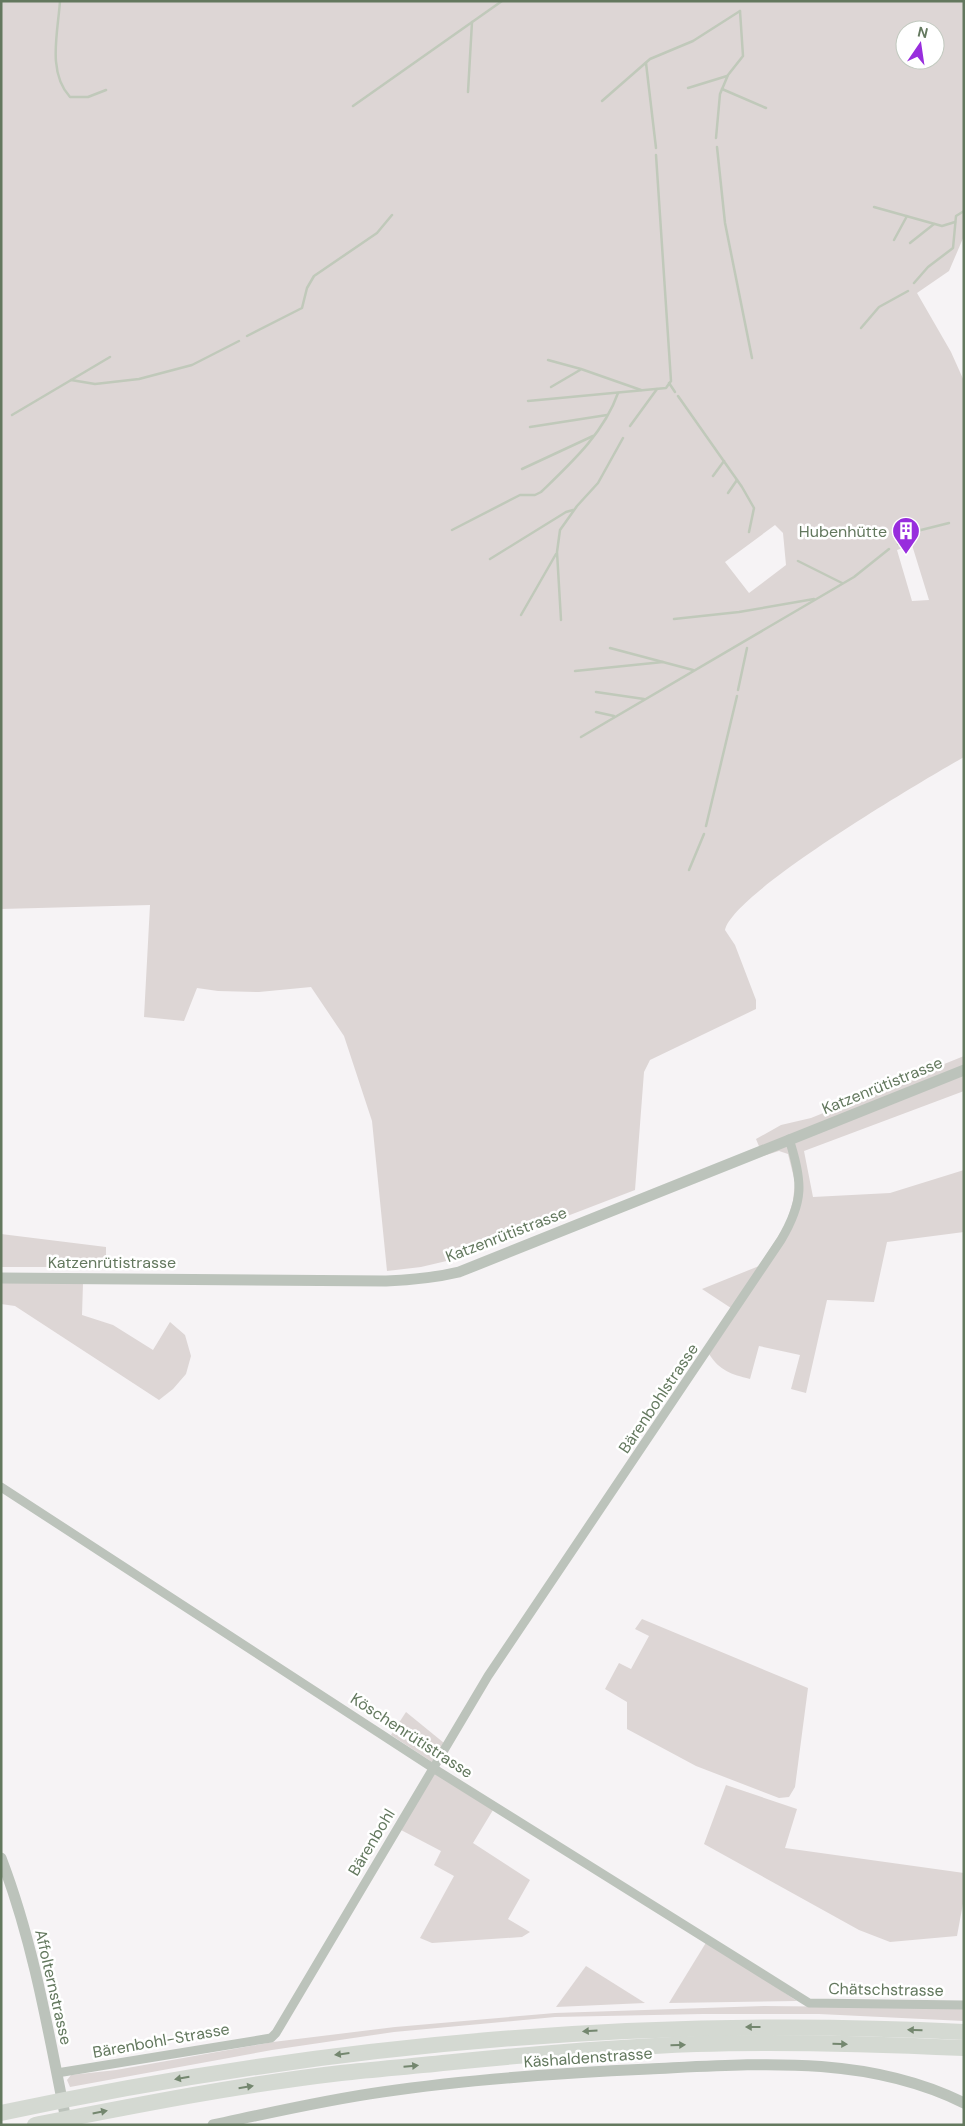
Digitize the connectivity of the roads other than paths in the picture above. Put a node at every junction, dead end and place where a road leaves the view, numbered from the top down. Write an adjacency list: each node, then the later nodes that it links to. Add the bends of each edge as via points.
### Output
1 (964, 1070): 2 (street, Katzenrütistrasse)
2 (789, 1139): 3 (street, Katzenrütistrasse, via 441,1276 386,1281); 5 (street, Bärenbohlstrasse, via 800,1181 792,1221 757,1278)
3 (1, 1278)
4 (1, 1488): 6 (street, Köschenrütistrasse)
5 (498, 1661): 6 (street, Bärenbohl)
6 (433, 1768): 8 (street, Köschenrütistrasse); 11 (street, Bärenbohl, via 276,2033)
7 (1, 1858): 13 (street, Affolternstrasse, via 28,1941)
8 (809, 2003): 9 (street, Chätschstrasse)
9 (964, 2005)
10 (964, 2032): 15 (highway, one-way to 15, via 742,2026 508,2037 266,2065)
11 (270, 2038): 13 (street, Bärenbohl-Strasse)
12 (964, 2048): 16 (highway, one-way to 12, via 163,2100 322,2075 563,2052 742,2043)
13 (57, 2077): 17 (street, Affolternstrasse)
14 (964, 2103): 18 (street, Käshaldenstrasse, via 924,2085 866,2071 810,2065 740,2065 574,2073 441,2084 338,2099)
15 (1, 2113)
16 (36, 2125)
17 (67, 2125)
18 (213, 2125)

